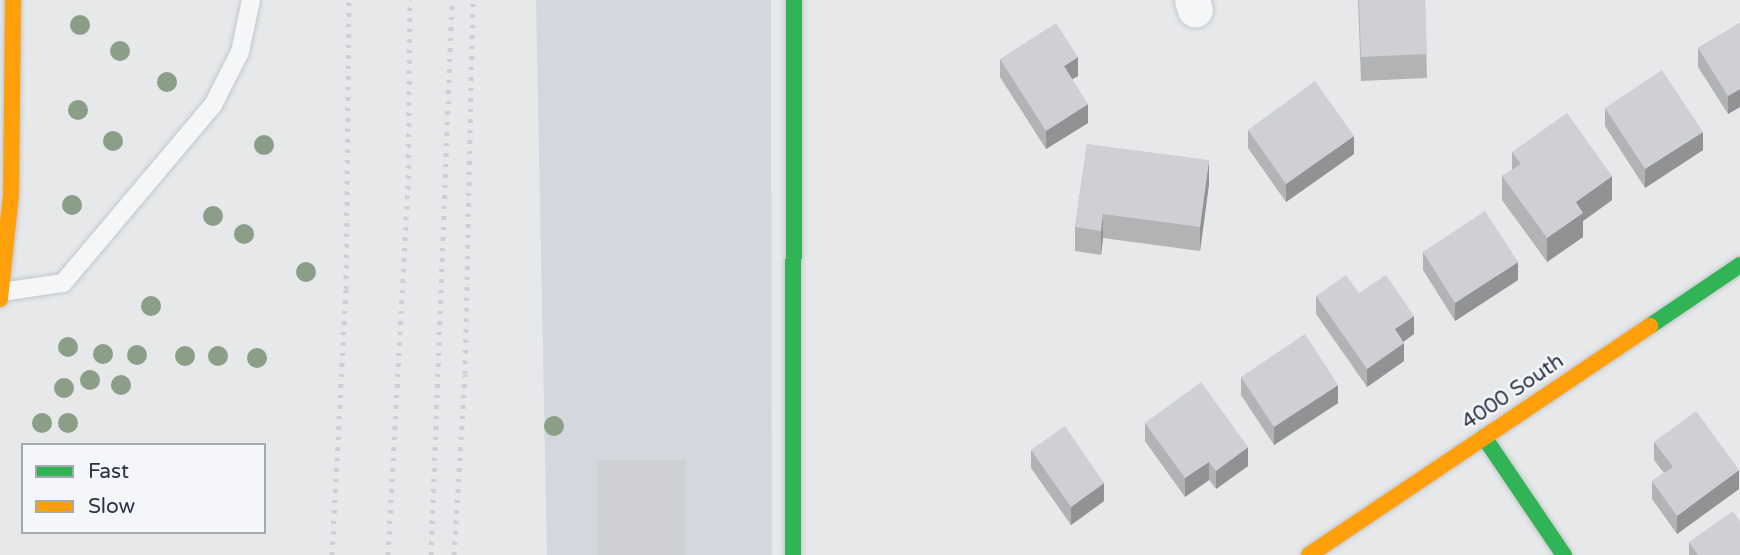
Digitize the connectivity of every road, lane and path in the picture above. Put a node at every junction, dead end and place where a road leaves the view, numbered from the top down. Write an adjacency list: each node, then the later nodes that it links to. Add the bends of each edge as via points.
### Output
1 (13, 0): 5 (street, via 11,195)
2 (251, 0): 5 (lane, via 240,52 213,106 64,283)
3 (794, 0): 7 (street)
4 (1740, 265): 6 (street, 4000 South)
5 (1, 295)
6 (1484, 437): 8 (street, 4000 South); 9 (street)
7 (793, 555)
8 (1309, 555)
9 (1564, 555)

